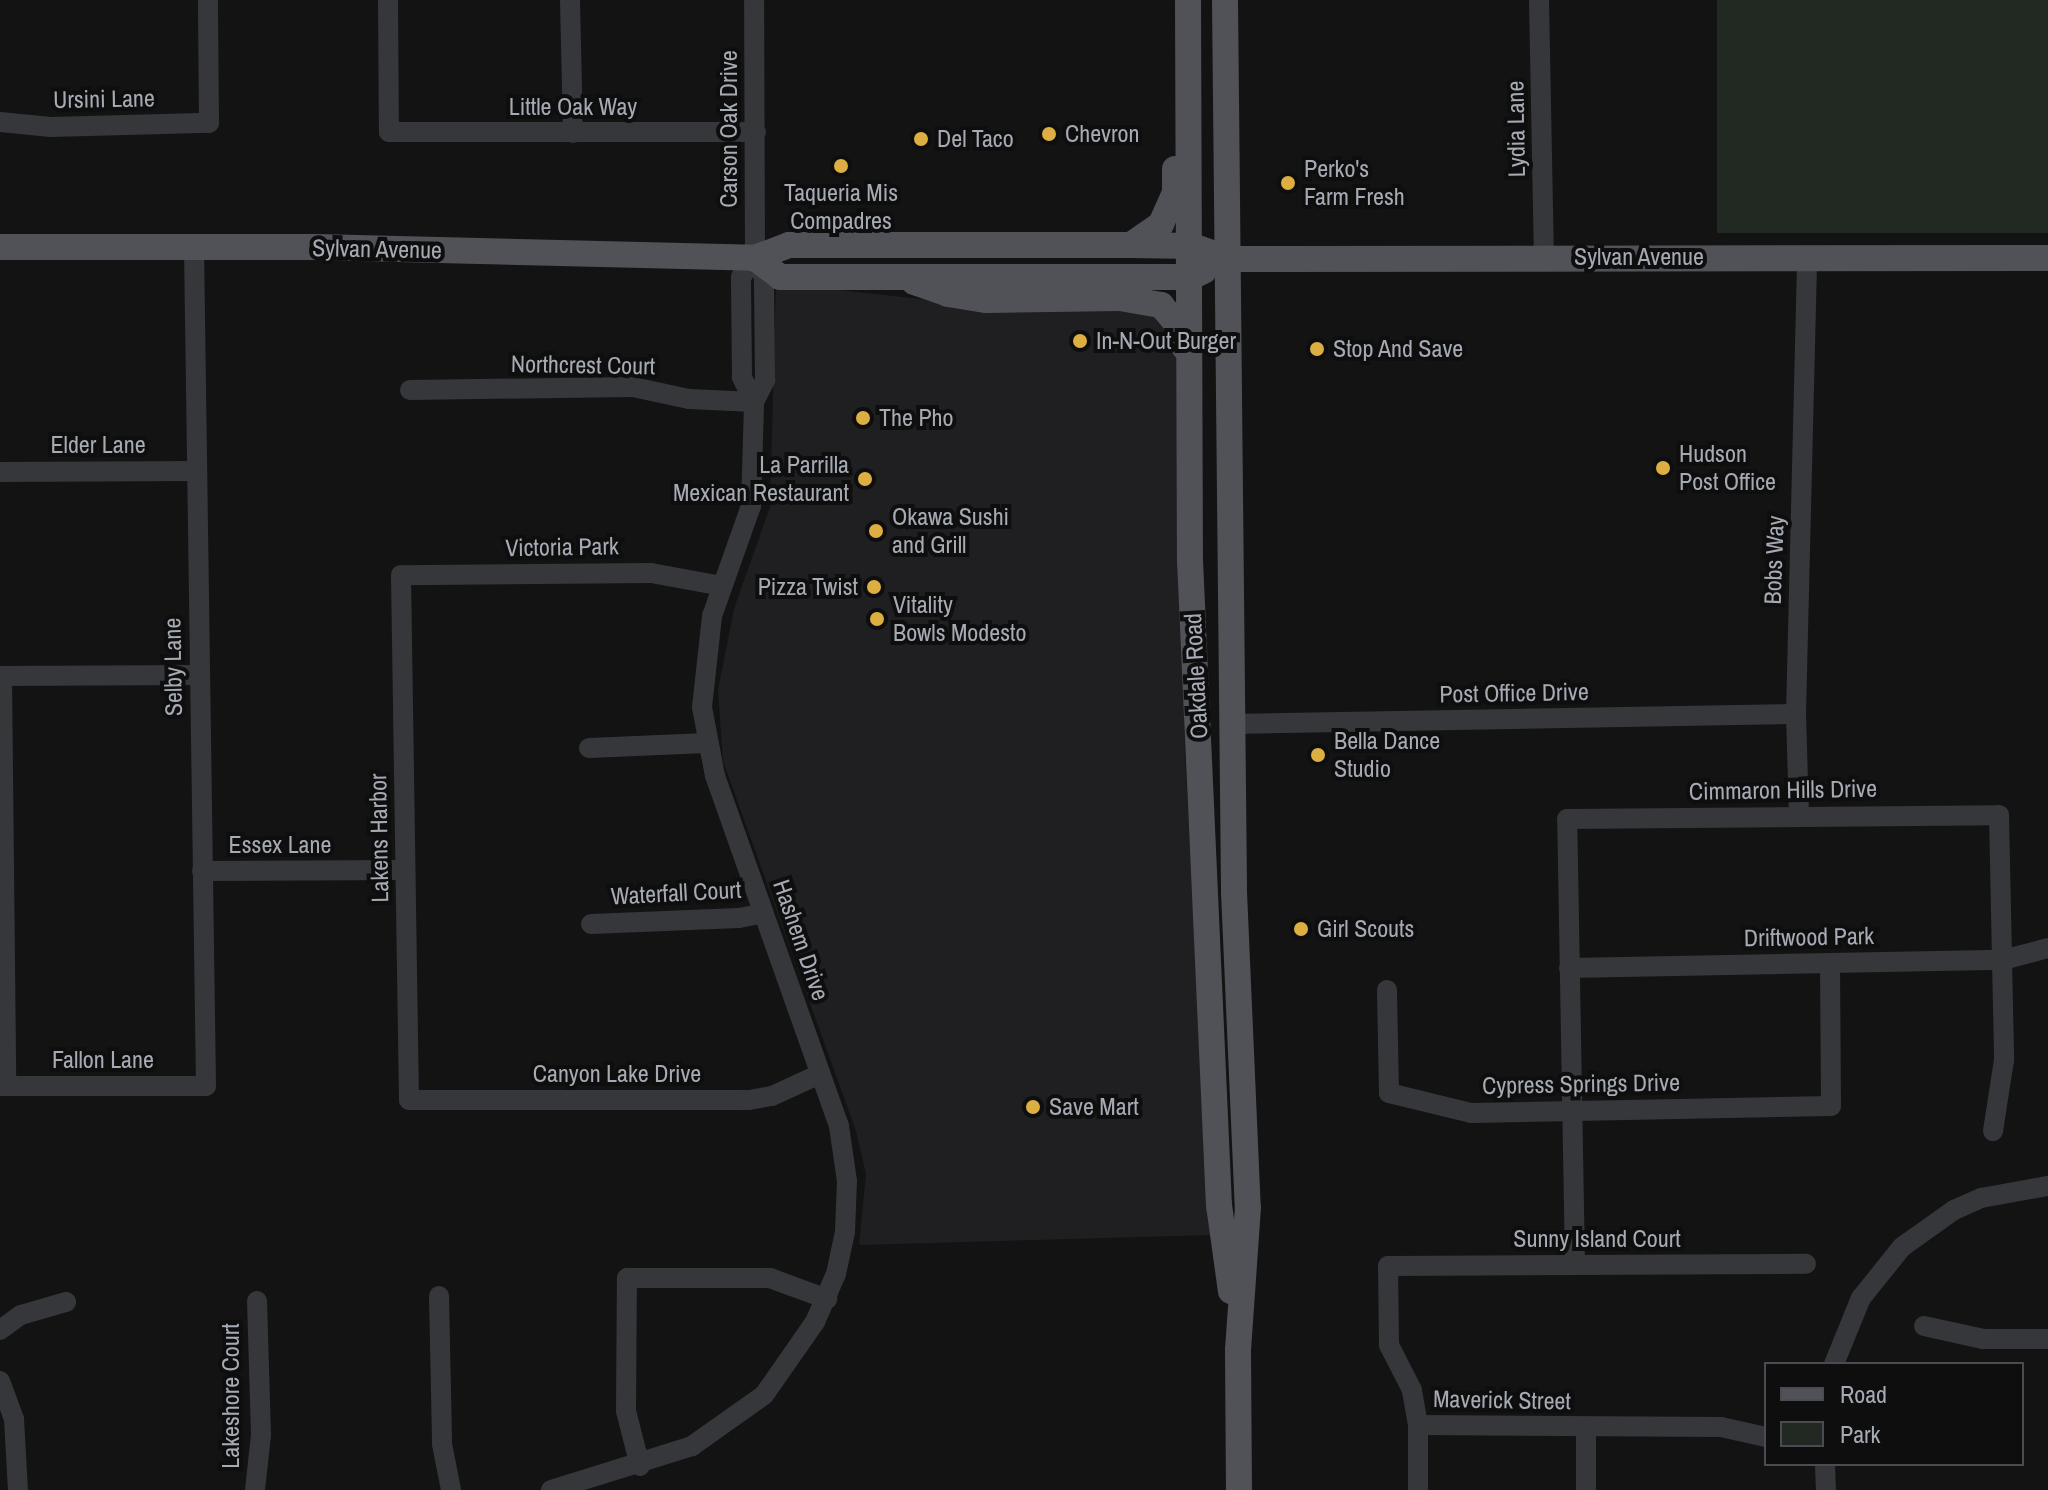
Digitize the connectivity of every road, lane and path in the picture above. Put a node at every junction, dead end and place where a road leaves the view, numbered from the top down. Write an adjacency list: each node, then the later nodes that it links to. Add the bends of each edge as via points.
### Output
1 (208, 0): 10 (street, Ursini Lane, via 209,123 51,127)
2 (388, 0): 13 (street, Little Oak Way, via 389,132)
3 (570, 0): 13 (street)
4 (754, 0): 12 (street, Carson Oak Drive)
5 (1188, 0): 11 (main road, Oakdale Road)
6 (1210, 0): 9 (main road, via 1211,12)
7 (1225, 0): 9 (main road, Oakdale Road)
8 (1539, 0): 18 (street, Lydia Lane)
9 (1226, 29): 22 (main road, Oakdale Road)
10 (0, 122)
11 (1185, 126): 14 (main road, via 1169,208 1161,224); 15 (main road, Oakdale Road)
12 (756, 132): 13 (street, Little Oak Way); 19 (street, Carson Oak Drive)
13 (573, 133)
14 (1131, 245): 15 (main road, Sylvan Avenue); 19 (main road, Sylvan Avenue, via 789,245)
15 (1192, 246): 22 (main road, Sylvan Avenue); 23 (main road, Oakdale Road)
16 (0, 247): 17 (main road, Sylvan Avenue)
17 (194, 248): 19 (main road, Sylvan Avenue); 28 (street, Selby Lane)
18 (1544, 257): 20 (main road, Sylvan Avenue); 22 (main road, Sylvan Avenue)
19 (755, 258): 24 (main road, Sylvan Avenue, via 780,277); 27 (street, Hashem Drive, via 741,277 742,377)
20 (1807, 258): 21 (main road, Sylvan Avenue); 34 (street, Bobs Way)
21 (2048, 258)
22 (1230, 259): 23 (main road, Sylvan Avenue); 35 (main road, Oakdale Road, via 1226,338)
23 (1191, 277): 24 (main road, Sylvan Avenue, via 980,273); 25 (main road, Oakdale Road)
24 (903, 278): 25 (main road, via 948,294 987,300 1120,298 1161,305 1177,324)
25 (1188, 358): 49 (main road, Oakdale Road, via 1190,560)
26 (410, 390): 27 (street, Northcrest Court, via 633,387 689,399)
27 (754, 402): 31 (street, Hashem Drive, via 751,506)
28 (197, 471): 29 (street, Elder Lane); 32 (street, Selby Lane)
29 (0, 472)
30 (401, 575): 31 (street, Victoria Park, via 651,573); 39 (street, Lakens Harbor)
31 (722, 586): 36 (street, Hashem Drive, via 702,669)
32 (199, 675): 33 (street); 40 (street, Selby Lane)
33 (1, 676): 41 (street)
34 (1796, 714): 35 (street, Post Office Drive); 38 (street, Bobs Way)
35 (1232, 724): 57 (main road, Oakdale Road)
36 (707, 743): 37 (street); 42 (street, Hashem Drive)
37 (589, 748)
38 (1799, 815): 45 (street, Cimmaron Hills Drive, via 1999,815); 47 (street, Cimmaron Hills Drive, via 1567,819)
39 (405, 870): 40 (street, Essex Lane); 53 (street, Lakens Harbor)
40 (202, 871): 52 (street, Selby Lane)
41 (2, 878): 51 (street)
42 (764, 913): 43 (street, Waterfall Court); 50 (street, Hashem Drive)
43 (591, 924)
44 (2048, 948): 45 (street, Driftwood Park)
45 (2003, 960): 46 (street, Driftwood Park); 55 (street, via 2004,1060)
46 (1830, 963): 47 (street, Driftwood Park); 54 (street, Cypress Springs Drive, via 1831,1106)
47 (1569, 968): 54 (street)
48 (1387, 990): 54 (street, Cypress Springs Drive, via 1389,1093 1471,1113)
49 (1211, 1035): 57 (main road, via 1225,1050 1233,1150); 67 (main road, Oakdale Road, via 1219,1205)
50 (820, 1074): 53 (street, Canyon Lake Drive, via 772,1096 749,1100); 61 (street, Hashem Drive, via 839,1126 847,1181 845,1232)
51 (3, 1086): 52 (street, Fallon Lane)
52 (206, 1086)
53 (409, 1100)
54 (1572, 1110): 59 (street)
55 (1993, 1131)
56 (2048, 1186): 68 (street, via 1981,1198 1954,1210 1902,1247 1861,1298)
57 (1248, 1207): 67 (main road, Oakdale Road)
58 (1806, 1264): 59 (street, Sunny Island Court)
59 (1575, 1265): 70 (street, Sunny Island Court, via 1388,1266 1389,1345 1412,1390)
60 (439, 1296): 77 (street, via 442,1444)
61 (827, 1299): 73 (street, Hashem Drive, via 798,1352 764,1395 692,1446); 73 (street, via 770,1278 627,1278 626,1411)
62 (257, 1301): 76 (street, Lakeshore Court, via 261,1435)
63 (66, 1302): 65 (street, via 21,1315)
64 (1924, 1326): 66 (street, via 1983,1339)
65 (0, 1330)
66 (2048, 1339)
67 (1238, 1350): 79 (main road, Oakdale Road)
68 (1835, 1362)
69 (0, 1381): 75 (street, via 14,1419)
70 (1418, 1425): 71 (street, Maverick Street); 80 (street)
71 (1586, 1428): 72 (street, Maverick Street, via 1721,1427); 81 (street)
72 (1764, 1437)
73 (640, 1466): 78 (street, Hashem Drive)
74 (1825, 1466): 82 (street)
75 (18, 1490)
76 (255, 1490)
77 (451, 1490)
78 (551, 1490)
79 (1239, 1490)
80 (1418, 1490)
81 (1586, 1490)
82 (1826, 1490)

